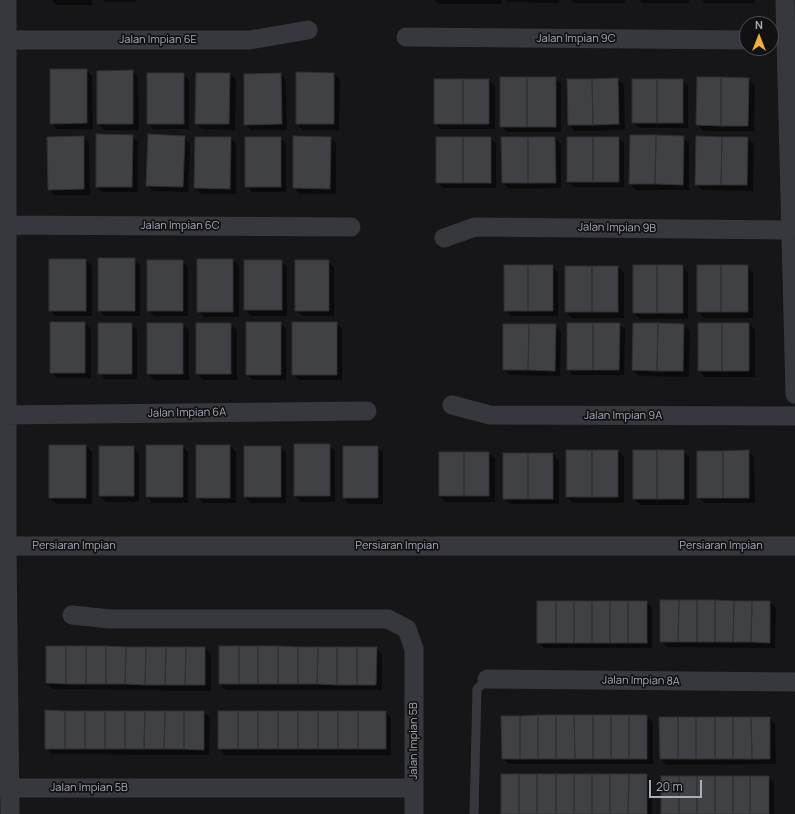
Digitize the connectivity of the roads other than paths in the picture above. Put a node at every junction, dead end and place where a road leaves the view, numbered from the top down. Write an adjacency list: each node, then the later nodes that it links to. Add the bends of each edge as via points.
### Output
1 (8, 0): 6 (street)
2 (785, 0): 4 (street)
3 (308, 30): 6 (street, Jalan Impian 6E, via 250,40)
4 (779, 34)
5 (406, 37): 7 (street, Jalan Impian 9C)
6 (4, 40): 9 (street)
7 (739, 40)
8 (779, 55): 11 (street)
9 (4, 225): 10 (street, Jalan Impian 6C); 16 (street)
10 (352, 227)
11 (791, 230): 12 (street, Jalan Impian 9B, via 475,227); 13 (street)
12 (444, 238)
13 (795, 394)
14 (452, 405): 17 (street, Jalan Impian 9A, via 490,415)
15 (367, 411): 16 (street, Jalan Impian 6A)
16 (4, 415): 18 (street)
17 (795, 416)
18 (4, 546): 19 (street, Persiaran Impian); 23 (street)
19 (795, 546)
20 (72, 615): 24 (street, Jalan Impian 5B, via 110,619 388,619 407,629 414,649)
21 (487, 679): 22 (street, Jalan Impian 8A); 27 (lane, via 477,689)
22 (795, 682)
23 (5, 788): 24 (street, Jalan Impian 5B); 25 (street)
24 (414, 788): 26 (street)
25 (10, 814)
26 (414, 814)
27 (474, 814)

